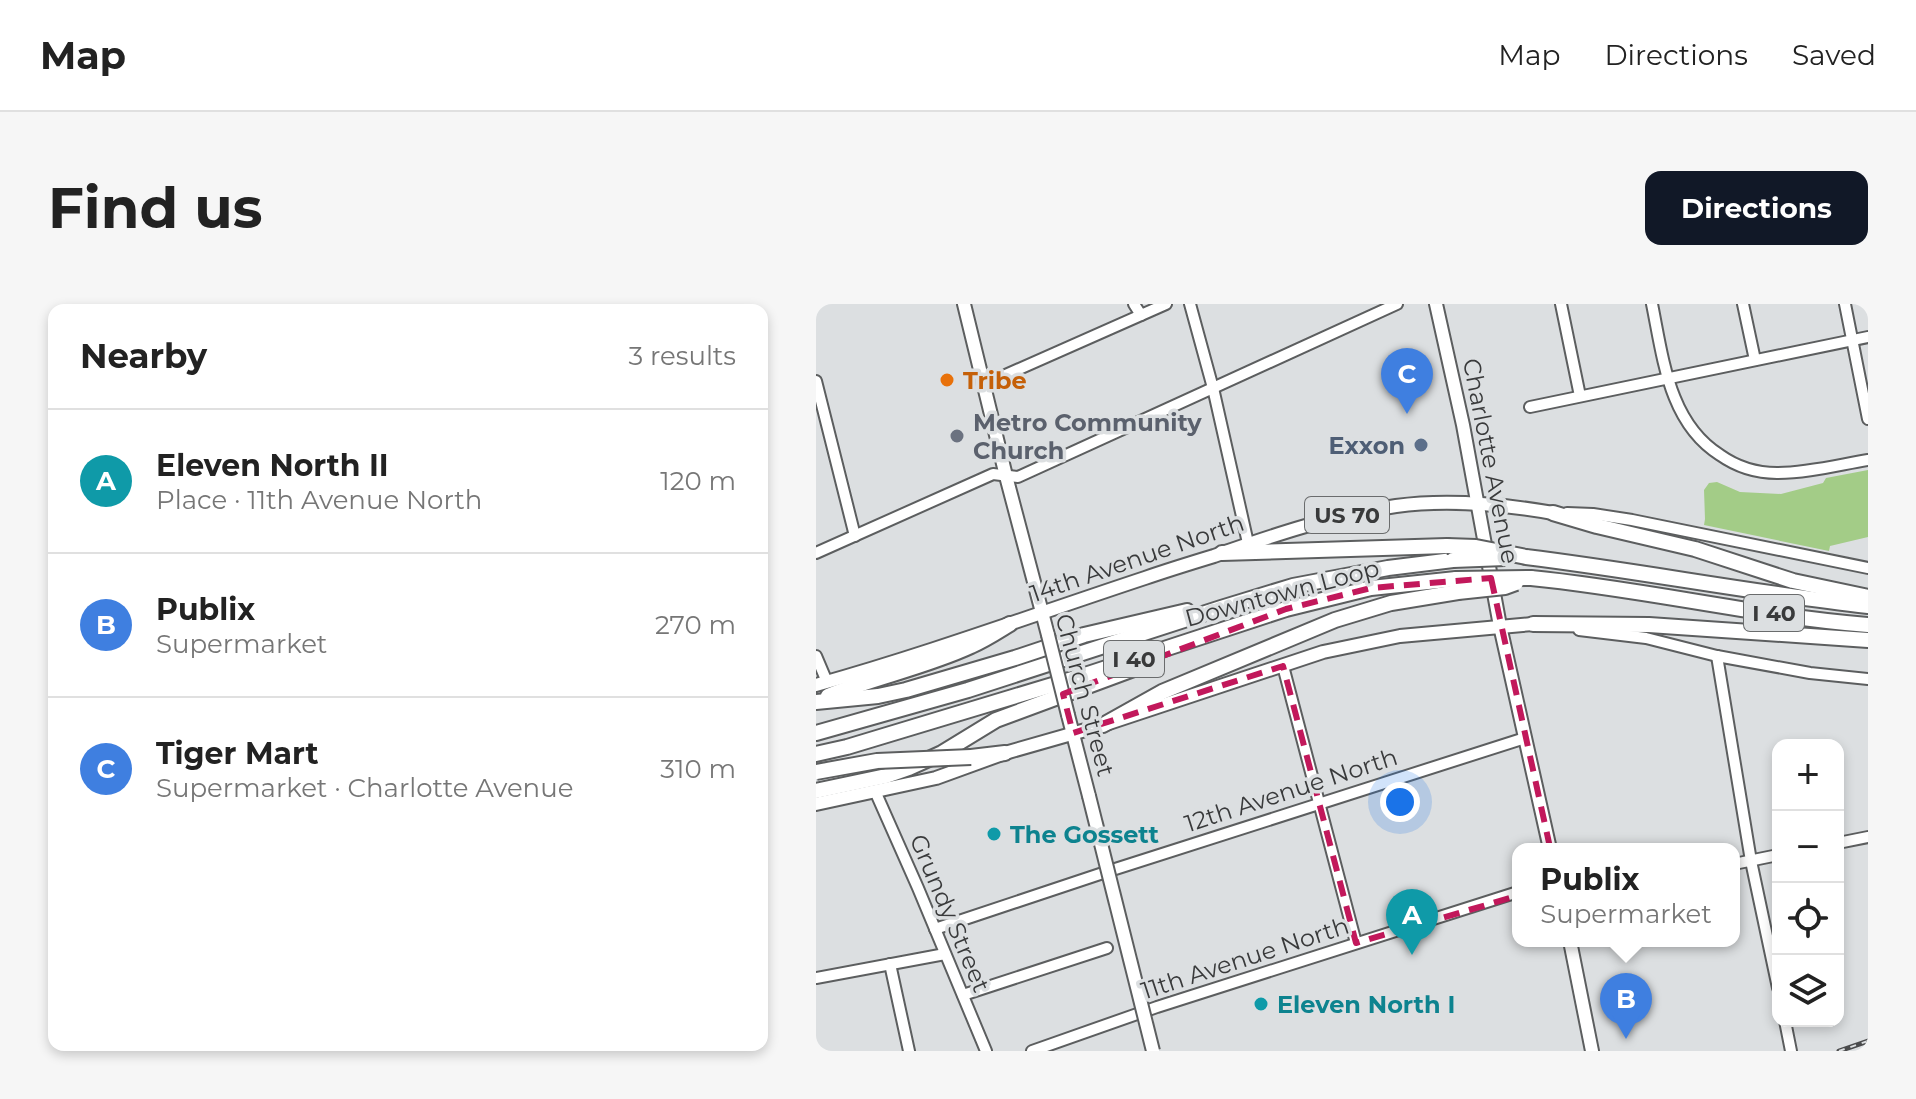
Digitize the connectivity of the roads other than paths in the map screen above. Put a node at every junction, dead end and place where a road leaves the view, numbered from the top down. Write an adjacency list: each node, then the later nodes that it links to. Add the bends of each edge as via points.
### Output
1 (964, 304): 17 (main road, Church Street)
2 (1134, 304): 11 (street)
3 (1166, 304): 11 (street)
4 (1190, 304): 18 (street)
5 (1397, 304): 18 (street)
6 (1436, 304): 24 (main road, Charlotte Avenue)
7 (1561, 304): 19 (street)
8 (1652, 304): 15 (street)
9 (1743, 304): 14 (street)
10 (1845, 304): 13 (street)
11 (1141, 315): 17 (street)
12 (1868, 337): 13 (street)
13 (1853, 340): 14 (street); 21 (street)
14 (1755, 360): 15 (street)
15 (1667, 379): 19 (street); 22 (street, via 1686,424 1710,449 1738,465 1790,473)
16 (816, 381): 26 (street)
17 (983, 385): 23 (main road, Church Street)
18 (1213, 388): 23 (street, via 1018,477); 27 (street)
19 (1580, 396): 20 (street)
20 (1530, 407)
21 (1868, 419)
22 (1868, 460)
23 (1006, 476): 26 (street, via 993,474); 36 (main road, Church Street)
24 (1478, 504): 25 (main road); 27 (main road, 14th Avenue North / US 70, via 1397,506); 40 (main road, Charlotte Avenue)
25 (1553, 513): 31 (street, via 1632,520); 33 (highway, via 1695,549 1793,581)
26 (855, 536): 28 (street)
27 (1248, 543): 29 (main road, 14th Avenue North / US 70)
28 (816, 553)
29 (1222, 553): 30 (highway); 36 (main road, 14th Avenue North / US 70)
30 (1450, 553): 34 (highway, I 40, bridge, via 1476,547); 35 (highway, Downtown Loop / I 40, via 1293,586)
31 (1868, 568)
32 (1457, 586): 39 (highway, I 40, bridge, via 1505,587 1531,578); 41 (highway, Downtown Loop / I 40, via 1371,588); 49 (highway, via 1335,620 1162,692)
33 (1868, 596)
34 (1868, 606)
35 (1221, 608): 48 (highway, via 1112,628 935,683); 50 (highway, Downtown Loop / I 40)
36 (1041, 614): 37 (main road, 14th Avenue North / US 70); 51 (main road, Church Street, bridge)
37 (1010, 624): 47 (main road, 14th Avenue North / US 70); 48 (highway, via 968,648)
38 (1533, 624): 40 (main road); 42 (highway, via 1649,625); 44 (street, via 1646,638)
39 (1868, 625)
40 (1500, 626): 45 (main road, via 1400,636); 52 (main road, Charlotte Avenue)
41 (1214, 632): 54 (highway, Downtown Loop / I 40); 56 (highway, via 1155,661 996,720 909,768)
42 (1868, 640)
43 (816, 656): 47 (street)
44 (1717, 656): 46 (street); 64 (street)
45 (1283, 666): 49 (main road); 59 (street)
46 (1868, 679)
47 (822, 684)
48 (816, 702)
49 (1103, 725): 51 (main road)
50 (816, 733)
51 (1073, 733): 53 (main road); 80 (main road, Church Street, bridge)
52 (1525, 738): 59 (street, 12th Avenue North); 62 (main road, Charlotte Avenue)
53 (1005, 753): 55 (highway, bridge, via 877,761); 57 (main road, via 936,778)
54 (816, 754)
55 (816, 772)
56 (816, 791)
57 (875, 791): 58 (main road); 67 (street, Grundy Street)
58 (816, 804)
59 (1320, 804): 67 (street, 12th Avenue North); 68 (street)
60 (1868, 837): 61 (street)
61 (1844, 842)
62 (1549, 843)
63 (1772, 856): 64 (street)
64 (1751, 861): 65 (street); 72 (street)
65 (1740, 863)
66 (1512, 894): 68 (street, 11th Avenue North)
67 (935, 929): 71 (street, Grundy Street)
68 (1356, 943): 79 (street, 11th Avenue North)
69 (1571, 947): 81 (main road)
70 (1107, 948): 75 (street)
71 (945, 954): 73 (street); 75 (street, Grundy Street)
72 (1772, 960)
73 (890, 964): 74 (street); 77 (street)
74 (816, 978)
75 (963, 995): 78 (street, Grundy Street)
76 (1786, 1027): 82 (street)
77 (909, 1051)
78 (986, 1051)
79 (1032, 1051)
80 (1153, 1051)
81 (1592, 1051)
82 (1791, 1051)

